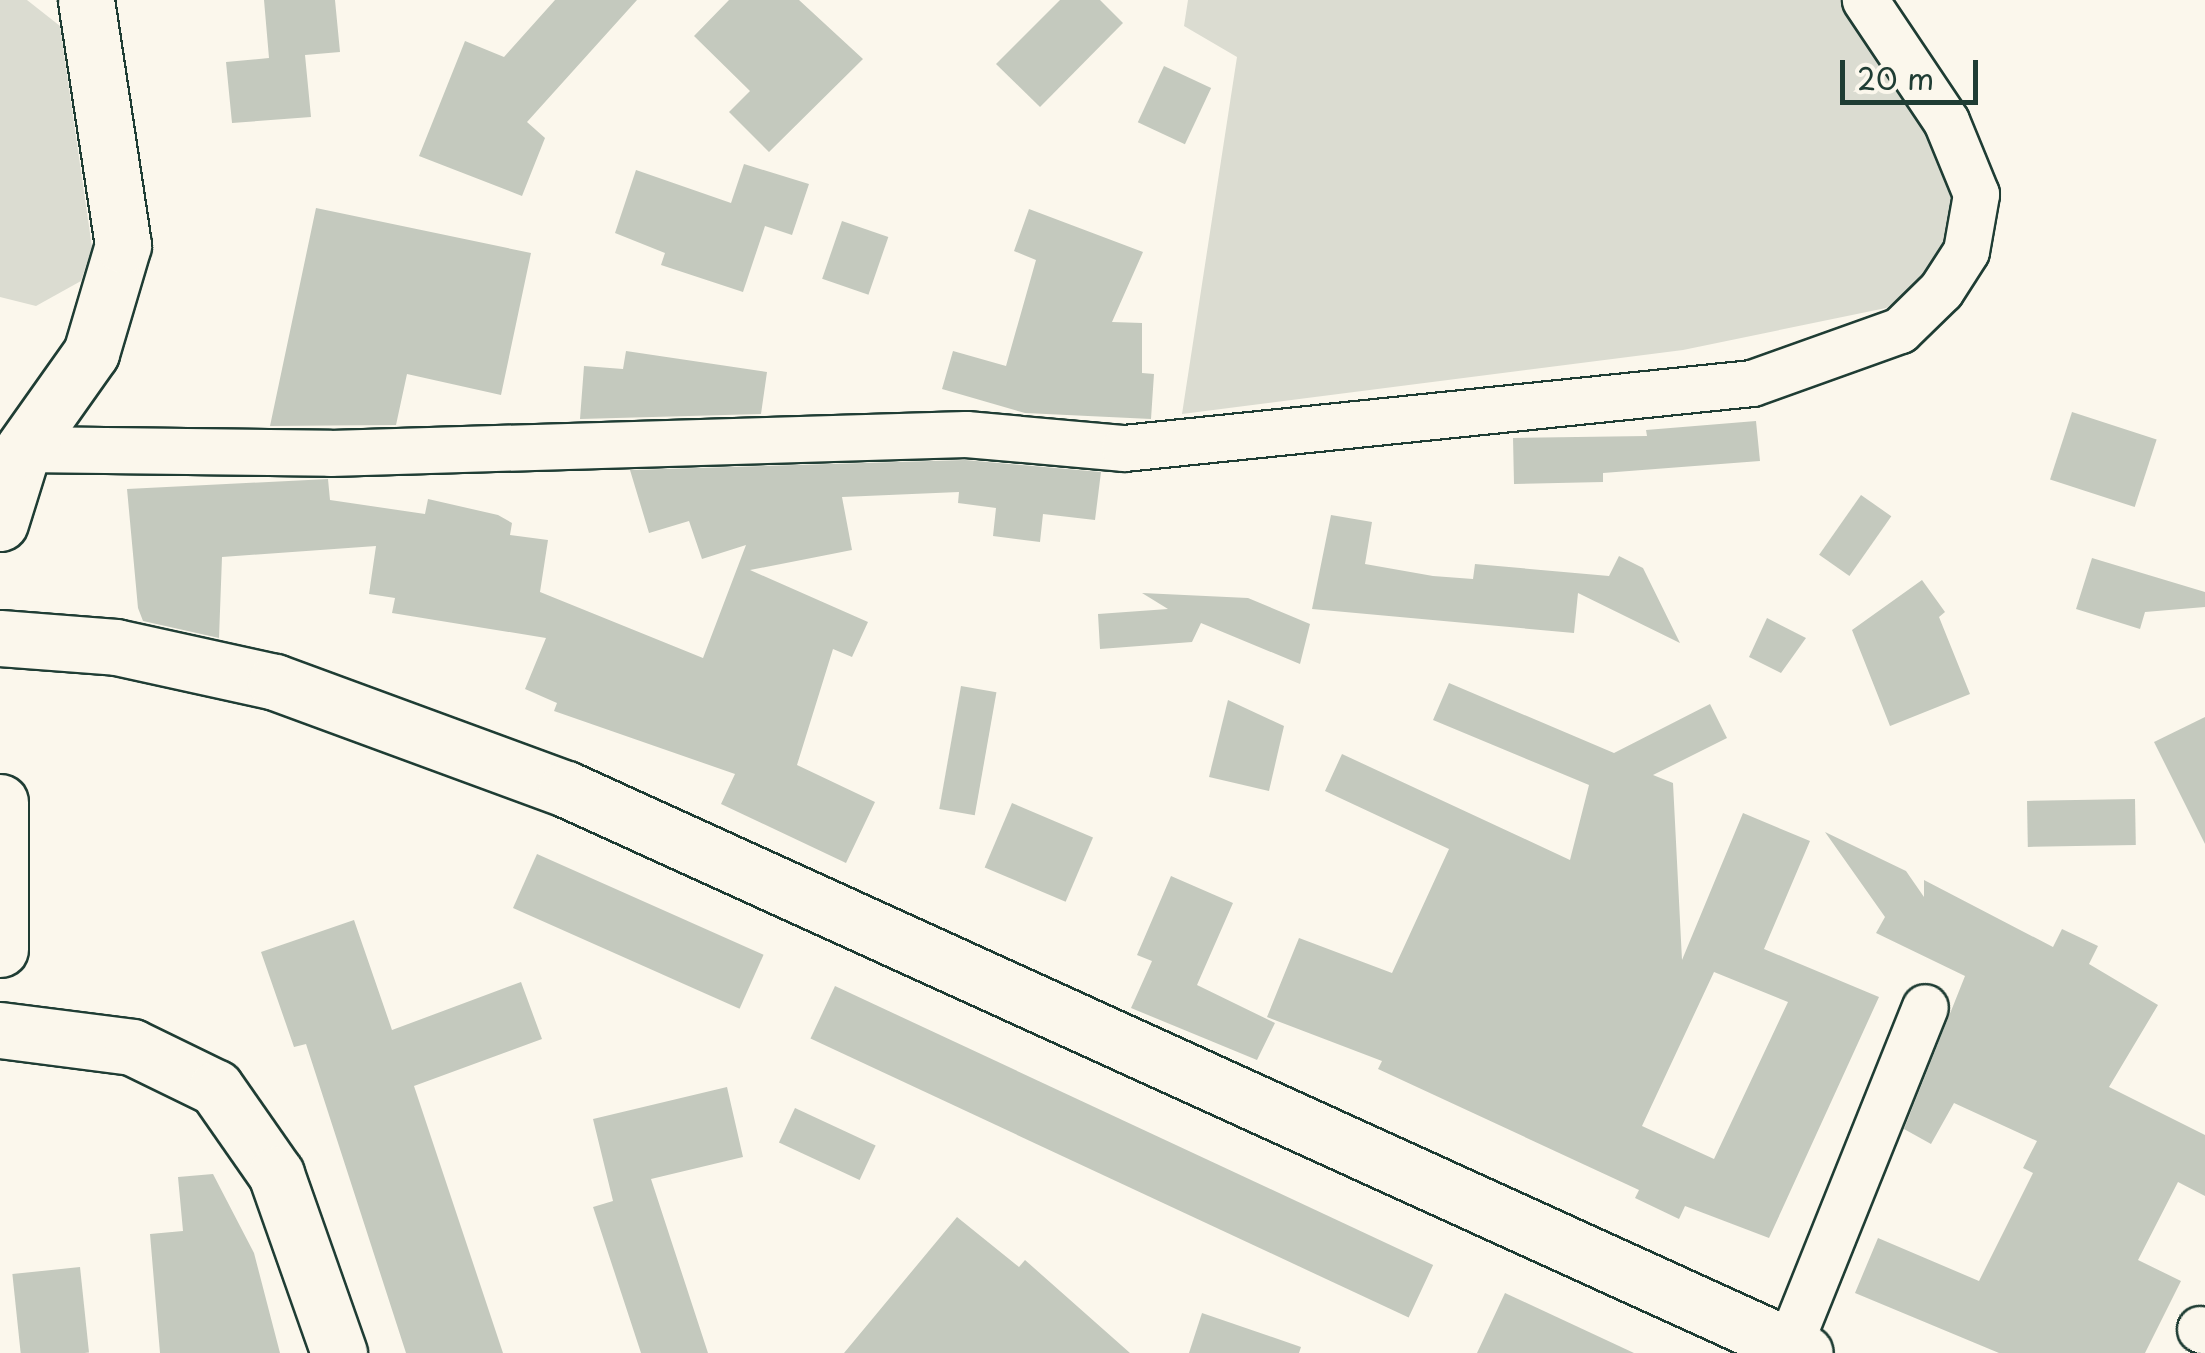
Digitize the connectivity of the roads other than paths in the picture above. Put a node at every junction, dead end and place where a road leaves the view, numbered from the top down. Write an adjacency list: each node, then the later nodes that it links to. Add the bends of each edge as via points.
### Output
1 (86, 0): 3 (street, via 123,245 91,353)
2 (1864, 0): 3 (street, via 1946,121 1976,194 1966,250 1941,290 1900,330 1752,383 1124,448 966,434 330,454)
3 (23, 449): 4 (street)
4 (0, 523)
5 (0, 638): 10 (street, via 116,647 275,682 566,789)
6 (0, 802): 7 (street)
7 (0, 949)
8 (1925, 1006): 10 (street)
9 (0, 1030): 11 (street, via 132,1047 216,1088 276,1174)
10 (1797, 1349)
11 (339, 1353)

